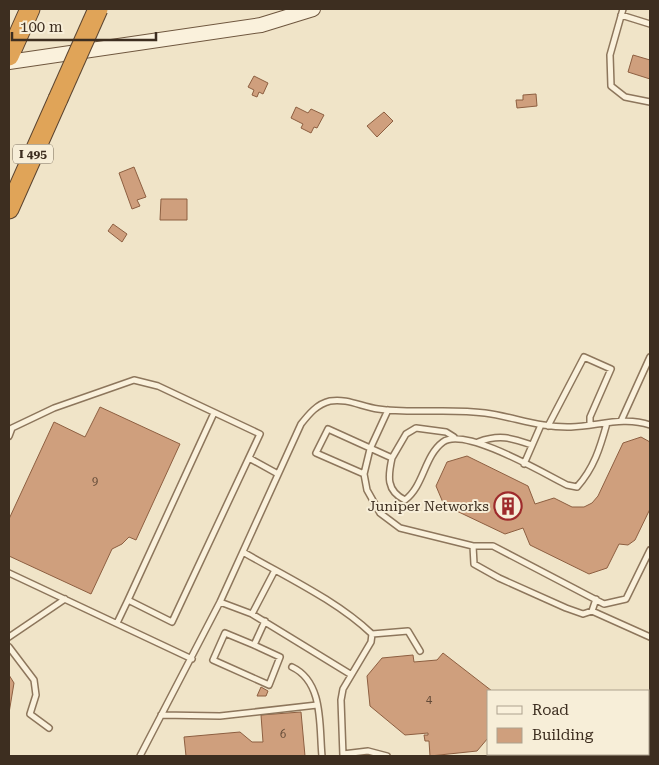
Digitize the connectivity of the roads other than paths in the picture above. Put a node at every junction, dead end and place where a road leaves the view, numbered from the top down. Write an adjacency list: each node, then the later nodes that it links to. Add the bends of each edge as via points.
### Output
1 (98, 9): 10 (highway, I 495, bridge)
2 (313, 9): 8 (street, via 261,25)
3 (623, 9): 5 (lane)
4 (28, 14): 7 (highway)
5 (621, 15): 6 (lane); 9 (lane, via 610,55 611,86 625,97)
6 (650, 24)
7 (9, 56)
8 (9, 62)
9 (650, 102)
10 (9, 209)
11 (650, 357): 14 (lane)
12 (388, 410): 16 (lane, via 469,412); 24 (lane); 28 (lane, via 345,400 319,405 301,424)
13 (214, 413): 20 (lane, via 158,386 134,380 54,408 12,428); 25 (lane, via 260,434); 37 (lane)
14 (621, 421): 15 (lane); 19 (lane)
15 (606, 423): 17 (lane); 27 (lane, via 599,453 577,487)
16 (541, 425): 18 (lane); 23 (lane)
17 (590, 425): 18 (lane); 18 (lane, via 590,417 611,369 584,356)
18 (548, 426)
19 (650, 426)
20 (9, 436)
21 (454, 438): 22 (lane); 26 (lane, via 438,430 416,428 406,434); 26 (lane, via 443,442 435,452 413,494 405,500 391,488 388,476)
22 (478, 442): 23 (lane, via 492,436); 27 (lane)
23 (532, 445): 27 (lane)
24 (370, 449): 26 (lane); 29 (lane); 29 (lane, via 328,429 316,453)
25 (250, 458): 28 (lane); 37 (lane, via 172,622)
26 (392, 458)
27 (524, 464)
28 (278, 474): 32 (lane)
29 (364, 474): 30 (lane, via 367,490 380,513 400,528)
30 (473, 546): 36 (lane, via 493,546); 39 (lane, via 474,564 499,578 583,614)
31 (650, 550): 36 (lane, via 626,599 604,604)
32 (243, 552): 33 (lane); 38 (lane)
33 (275, 570): 40 (lane); 43 (lane, via 361,623)
34 (9, 572): 35 (lane)
35 (65, 599): 42 (lane); 44 (lane)
36 (596, 599): 39 (lane)
37 (128, 600): 42 (lane)
38 (220, 602): 40 (lane); 49 (lane)
39 (592, 611): 45 (lane)
40 (252, 614): 41 (lane)
41 (265, 621): 46 (lane); 51 (lane)
42 (117, 623): 49 (lane)
43 (372, 634): 48 (lane, via 408,631); 51 (lane, via 371,642)
44 (9, 637)
45 (650, 637)
46 (254, 645): 46 (lane, via 280,658 269,685 212,660 226,632)
47 (9, 647): 54 (lane, via 34,680 36,694 30,714)
48 (420, 652)
49 (192, 659): 53 (lane)
50 (292, 667): 52 (lane, via 302,672 316,691)
51 (350, 674): 55 (lane, via 341,700)
52 (317, 705): 53 (lane, via 220,716); 57 (lane)
53 (162, 715): 56 (lane)
54 (49, 728)
55 (343, 755): 58 (lane, via 368,751)
56 (140, 756)
57 (322, 756)
58 (387, 756)

